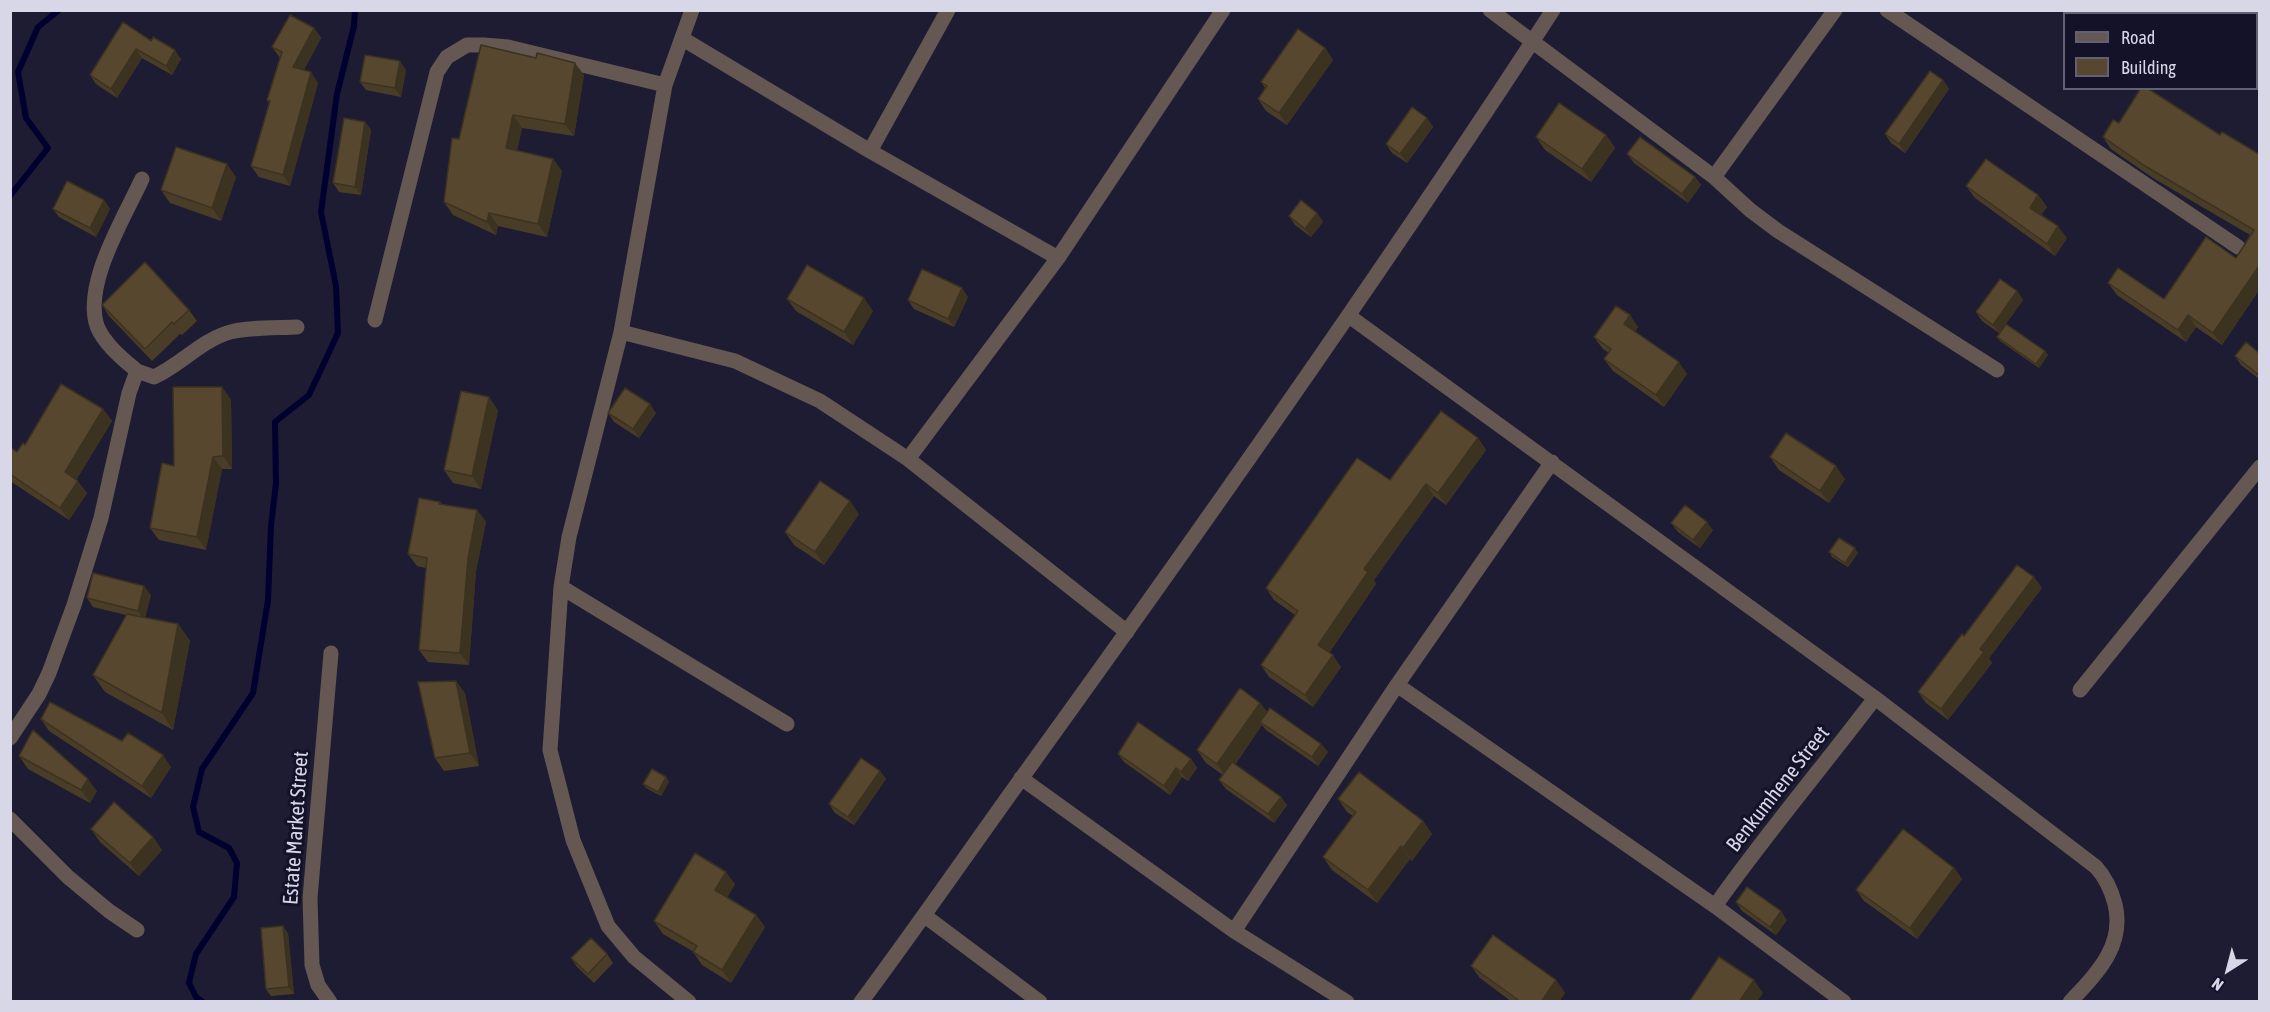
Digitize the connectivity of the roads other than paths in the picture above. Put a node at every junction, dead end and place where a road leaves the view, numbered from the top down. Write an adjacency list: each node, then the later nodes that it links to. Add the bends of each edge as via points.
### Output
1 (692, 10): 8 (street)
2 (948, 10): 11 (street)
3 (1223, 10): 15 (street)
4 (1490, 10): 9 (street)
5 (1553, 10): 9 (street)
6 (1835, 10): 12 (street)
7 (1887, 10): 14 (street)
8 (683, 39): 10 (street); 11 (street)
9 (1532, 42): 12 (street); 16 (street)
10 (665, 85): 17 (street, via 508,47 467,45 447,57 436,72); 19 (street)
11 (870, 151): 15 (street)
12 (1714, 177): 20 (street, via 1778,231)
13 (142, 179): 21 (street, via 97,278 93,302 98,328 115,352)
14 (2238, 247)
15 (1058, 258): 22 (street)
16 (1349, 315): 23 (street); 26 (street)
17 (375, 320)
18 (297, 327): 21 (street, via 228,332 171,370 154,377)
19 (621, 332): 22 (street, via 735,361 820,401); 25 (street, via 569,537)
20 (1997, 370)
21 (137, 371): 32 (street, via 101,518 74,605 39,694)
22 (908, 459): 26 (street)
23 (1552, 462): 28 (street); 30 (street)
24 (2259, 467): 29 (street)
25 (561, 587): 31 (street); 40 (street, via 550,750 573,840 608,926 634,957)
26 (1127, 632): 33 (street)
27 (331, 653): 39 (street, Estate Market Street, via 310,898 312,965 318,985)
28 (1397, 684): 35 (street); 38 (street)
29 (2080, 690)
30 (1875, 698): 35 (street, Benkumhene Street); 45 (street, via 2105,877 2119,920 2115,942)
31 (787, 724)
32 (10, 738)
33 (1022, 778): 36 (street); 38 (street)
34 (10, 819): 37 (street, via 68,878)
35 (1715, 906): 44 (street)
36 (925, 916): 41 (street); 42 (street)
37 (137, 930)
38 (1234, 931): 43 (street)
39 (330, 1002)
40 (689, 1002)
41 (861, 1002)
42 (1040, 1002)
43 (1347, 1002)
44 (1844, 1002)
45 (2070, 1002)

